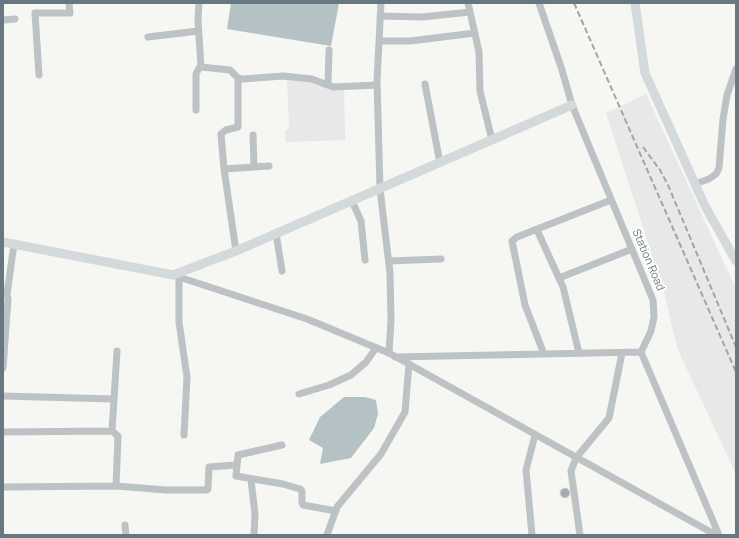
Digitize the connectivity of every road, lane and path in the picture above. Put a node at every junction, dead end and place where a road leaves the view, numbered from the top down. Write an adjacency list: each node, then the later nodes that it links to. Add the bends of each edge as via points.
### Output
1 (69, 3): 18 (street, via 70,13 36,13)
2 (199, 3): 11 (street)
3 (381, 3): 8 (street)
4 (468, 3): 7 (street)
5 (539, 3): 23 (street, Station Road)
6 (635, 3): 31 (street, via 645,73)
7 (470, 12): 8 (street); 12 (street)
8 (380, 16): 14 (street)
9 (15, 19): 10 (street)
10 (3, 20)
11 (198, 31): 13 (street); 16 (street)
12 (475, 33): 14 (street, via 410,41); 26 (street, via 479,52 480,91)
13 (148, 37)
14 (379, 41): 22 (street)
15 (329, 50): 21 (street)
16 (202, 67): 19 (street, via 230,70); 24 (street, via 196,74)
17 (736, 69): 31 (street, via 726,101 719,168 709,179)
18 (38, 75)
19 (238, 78): 21 (street, via 283,76); 30 (street, via 238,127 221,134)
20 (425, 84): 27 (street)
21 (328, 85): 22 (street)
22 (377, 85): 32 (street)
23 (572, 105): 26 (street); 33 (street, Station Road)
24 (196, 110)
25 (253, 135): 29 (street)
26 (492, 140): 27 (street)
27 (440, 163): 32 (street)
28 (269, 166): 29 (street)
29 (254, 167): 30 (street)
30 (224, 169): 40 (street)
31 (695, 184): 44 (street)
32 (380, 189): 34 (street); 43 (street)
33 (611, 200): 35 (street); 39 (street, Station Road)
34 (352, 201): 36 (street); 42 (street, via 361,221)
35 (537, 230): 47 (street); 54 (street, via 512,241 525,306)
36 (276, 233): 40 (street); 45 (street)
37 (3, 242): 38 (street)
38 (14, 244): 46 (street); 48 (street)
39 (632, 249): 47 (street); 51 (street, Station Road, via 653,300 654,317 651,331)
40 (236, 251): 46 (street)
41 (441, 259): 43 (street)
42 (365, 260)
43 (389, 261): 55 (street)
44 (736, 261)
45 (282, 271)
46 (176, 276): 49 (street, via 307,319); 63 (street, via 187,377)
47 (559, 278): 52 (street)
48 (5, 292): 57 (street, via 8,299)
49 (376, 348): 55 (street); 58 (street, via 366,362 351,375)
50 (117, 351): 60 (street)
51 (641, 352): 53 (street); 78 (street)
52 (580, 353): 53 (street); 54 (street)
53 (622, 353): 66 (street, via 608,418)
54 (544, 354): 55 (street)
55 (392, 355): 56 (street)
56 (409, 364): 64 (street); 71 (street, via 404,412 381,454)
57 (3, 368)
58 (299, 394)
59 (3, 396): 60 (street)
60 (113, 399): 61 (street)
61 (112, 431): 62 (street); 69 (street, via 118,436)
62 (3, 432)
63 (184, 435)
64 (535, 435): 66 (street); 76 (street, via 526,470)
65 (282, 445): 67 (street, via 239,455)
66 (576, 458): 77 (street, via 571,471); 78 (street)
67 (236, 465): 68 (street, via 236,476); 69 (street, via 209,468 206,490)
68 (251, 480): 71 (street, via 300,489 303,505); 74 (street, via 255,514)
69 (116, 486): 70 (street)
70 (3, 487)
71 (336, 511): 75 (street)
72 (125, 526): 73 (street)
73 (126, 535)
74 (254, 535)
75 (327, 535)
76 (532, 535)
77 (580, 535)
78 (718, 535)

